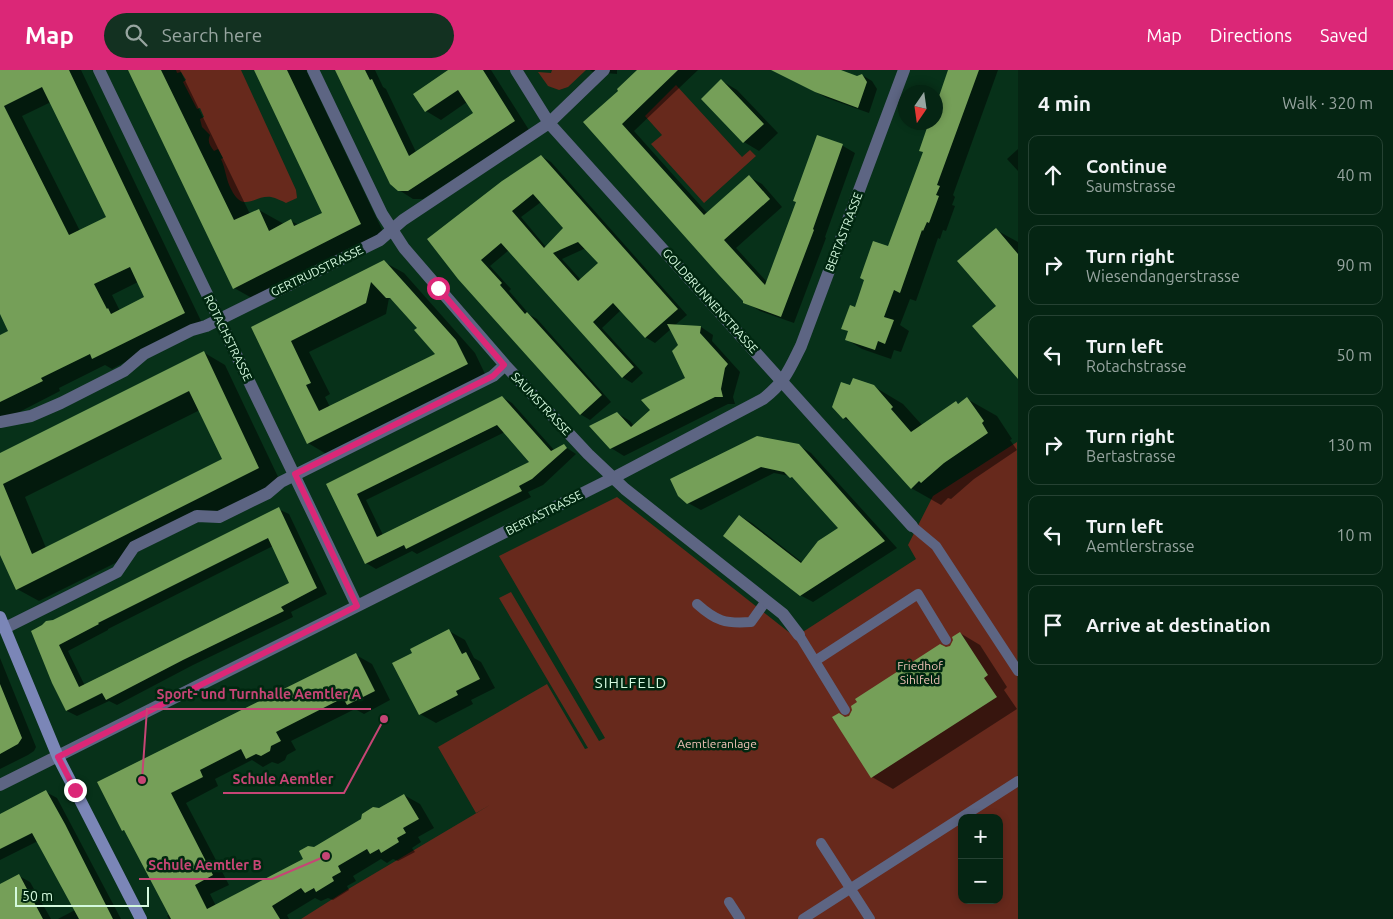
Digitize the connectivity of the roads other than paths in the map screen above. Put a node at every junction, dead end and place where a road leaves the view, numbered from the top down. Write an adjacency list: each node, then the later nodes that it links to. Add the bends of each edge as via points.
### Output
1 (99, 70): 8 (street, ROTACHSTRASSE)
2 (313, 70): 7 (street, SAUMSTRASSE)
3 (516, 70): 6 (street, GOLDBRUNNENSTRASSE)
4 (604, 70): 6 (street, GERTRUDSTRASSE)
5 (904, 70): 10 (street, BERTASTRASSE, via 801,346)
6 (549, 123): 7 (street, GERTRUDSTRASSE); 10 (street, GOLDBRUNNENSTRASSE)
7 (392, 230): 8 (street, GERTRUDSTRASSE, via 374,244); 9 (street, SAUMSTRASSE)
8 (219, 319): 11 (street, GERTRUDSTRASSE, via 144,354 124,371 32,416); 12 (street, ROTACHSTRASSE)
9 (504, 365): 12 (street, via 493,376); 13 (street, SAUMSTRASSE)
10 (783, 382): 13 (street, BERTASTRASSE, via 763,399); 14 (street, GOLDBRUNNENSTRASSE)
11 (0, 422)
12 (295, 474): 17 (street, ROTACHSTRASSE); 18 (street, via 268,493 219,517 196,516 134,548 117,572)
13 (614, 478): 15 (street, SAUMSTRASSE); 17 (street, BERTASTRASSE)
14 (912, 526): 22 (lane, via 936,546)
15 (766, 602): 16 (lane, via 751,622 738,623 716,619); 19 (street, SAUMSTRASSE, via 782,614)
16 (697, 604)
17 (357, 606): 24 (street, BERTASTRASSE)
18 (2, 622): 24 (street)
19 (799, 634): 21 (lane)
20 (946, 640): 21 (lane, via 918,594)
21 (816, 661): 23 (lane)
22 (1018, 671)
23 (845, 710)
24 (58, 757): 26 (street, BERTASTRASSE); 30 (street)
25 (1018, 781): 28 (lane)
26 (0, 785)
27 (821, 843): 28 (lane)
28 (851, 888): 32 (lane); 33 (lane)
29 (729, 902): 31 (lane)
30 (141, 919)
31 (740, 919)
32 (803, 919)
33 (870, 919)

